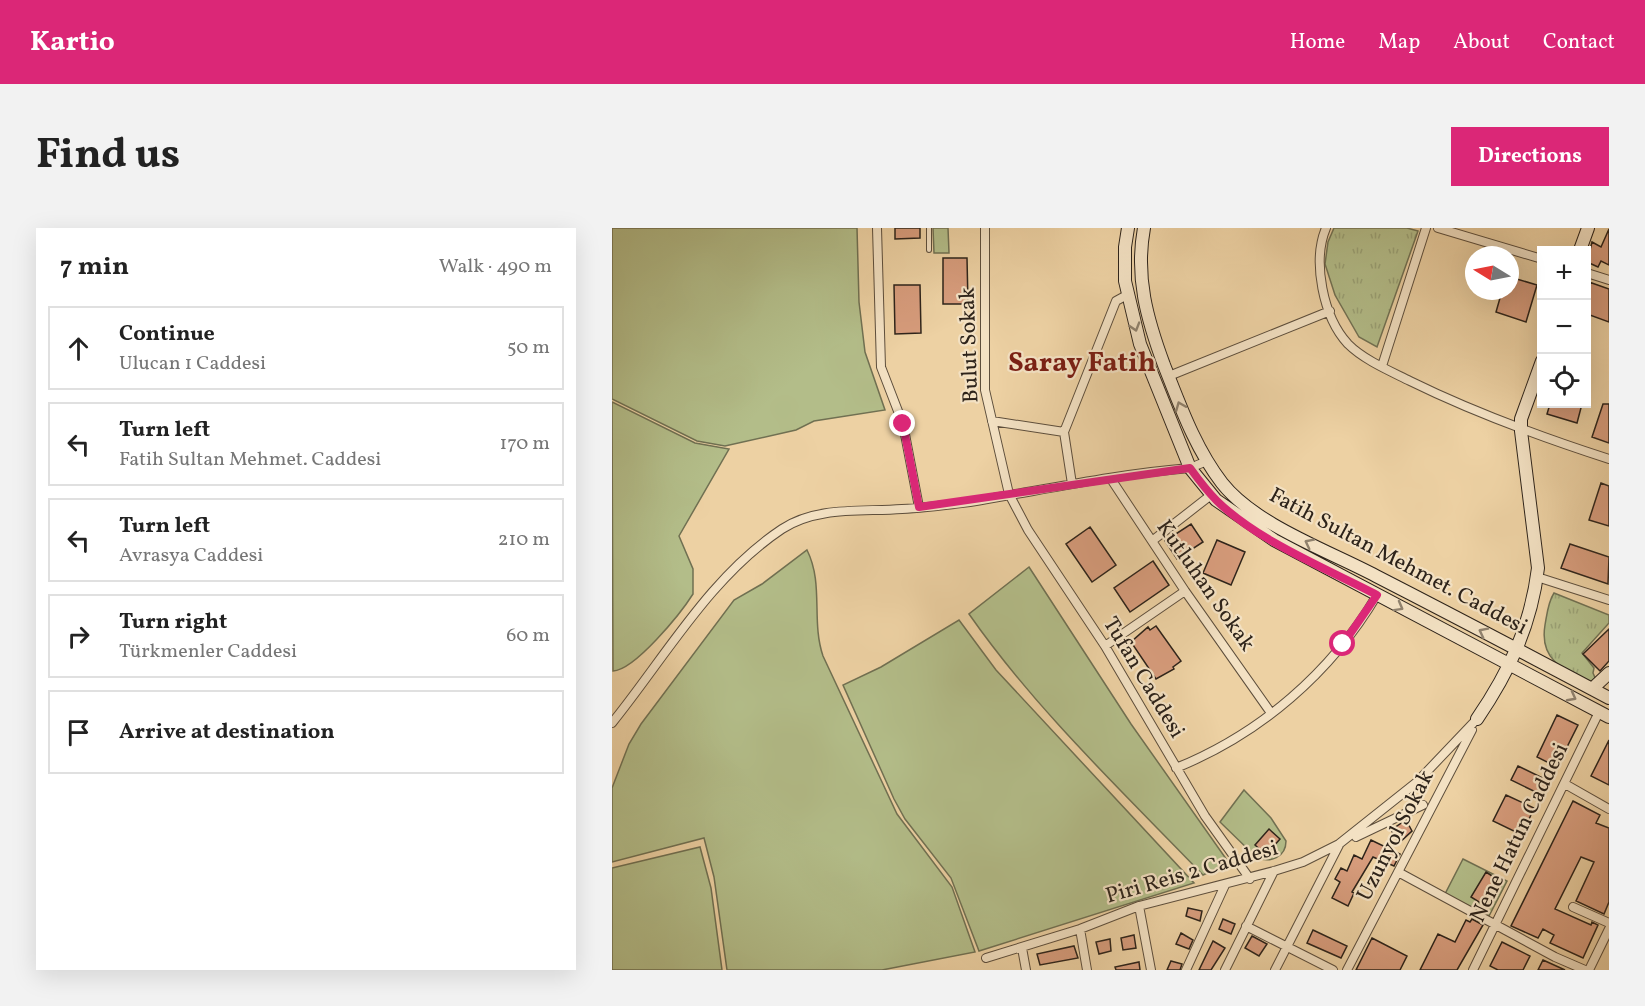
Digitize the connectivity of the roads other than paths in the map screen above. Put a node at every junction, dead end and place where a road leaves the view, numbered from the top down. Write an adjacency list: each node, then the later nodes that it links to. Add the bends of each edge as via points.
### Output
1 (877, 228): 30 (street, via 881,367 903,424)
2 (928, 228): 11 (lane)
3 (985, 228): 20 (street, Bulut Sokak, via 986,390)
4 (1128, 228): 15 (street, Fatih Sultan Mehmet. Caddesi)
5 (1144, 228): 19 (street, Fatih Sultan Mehmet. Caddesi, via 1141,292)
6 (1326, 228): 16 (street, via 1319,266)
7 (1426, 228): 17 (street)
8 (1438, 228): 12 (street)
9 (1588, 228): 10 (street)
10 (1581, 246)
11 (929, 250)
12 (1537, 258)
13 (1591, 274): 14 (street)
14 (1609, 280)
15 (1127, 295): 22 (street, via 1116,301); 25 (street, Fatih Sultan Mehmet. Caddesi, one-way to 25, via 1140,344)
16 (1330, 311): 17 (street, via 1347,342); 19 (street)
17 (1382, 366): 21 (street)
18 (1537, 375): 21 (street, Piri Reis 2 Caddesi, via 1521,419)
19 (1169, 376): 24 (street, Fatih Sultan Mehmet. Caddesi, one-way to 19)
20 (992, 421): 22 (street); 28 (street, Bulut Sokak)
21 (1521, 431): 23 (street); 32 (street, Piri Reis 2 Caddesi)
22 (1064, 432): 27 (street)
23 (1609, 459)
24 (1207, 461): 25 (street); 37 (street, Fatih Sultan Mehmet. Caddesi, one-way to 24, via 1269,521 1222,484)
25 (1190, 468): 26 (street); 29 (street, Fatih Sultan Mehmet. Caddesi)
26 (1111, 479): 27 (street); 31 (street, Kutluhan Sokak)
27 (1072, 484): 28 (street)
28 (1010, 494): 30 (street); 36 (street, Tufan Caddesi, via 1028,530)
29 (1211, 495): 31 (street); 34 (street, Fatih Sultan Mehmet. Caddesi, via 1274,540)
30 (919, 507): 44 (street, via 849,510 810,517 784,528 739,561 715,588)
31 (1152, 542): 33 (street, Kutluhan Sokak)
32 (1537, 577): 35 (street); 37 (street, Piri Reis 2 Caddesi)
33 (1185, 591): 36 (street); 41 (street, Kutluhan Sokak)
34 (1377, 595): 37 (street, Fatih Sultan Mehmet. Caddesi, one-way to 37); 41 (street, via 1332,658 1296,695)
35 (1609, 600)
36 (1105, 646): 45 (street, Tufan Caddesi)
37 (1514, 658): 39 (street, Fatih Sultan Mehmet. Caddesi); 42 (street, Fatih Sultan Mehmet. Caddesi, one-way to 42); 43 (street, Piri Reis 2 Caddesi)
38 (1609, 673): 39 (street)
39 (1592, 689): 40 (street, Fatih Sultan Mehmet. Caddesi)
40 (1609, 698)
41 (1271, 713): 45 (street, via 1210,754)
42 (1604, 714): 46 (street, Nene Hatun Caddesi)
43 (1477, 719): 49 (street, Piri Reis 2 Caddesi, via 1417,782); 51 (street, Uzunyol Sokak)
44 (612, 723)
45 (1176, 768): 52 (street, Tufan Caddesi, via 1204,816)
46 (1565, 784): 48 (street); 57 (street, Nene Hatun Caddesi)
47 (1423, 805): 49 (street, Piri Reis 2 Caddesi)
48 (1609, 809)
49 (1339, 844): 50 (street, Piri Reis 2 Caddesi); 62 (street)
50 (1274, 871): 52 (street, Piri Reis 2 Caddesi); 58 (street)
51 (1398, 872): 57 (street); 71 (street, Uzunyol Sokak)
52 (1250, 879): 53 (street, Piri Reis 2 Caddesi)
53 (1226, 885): 54 (street, Piri Reis 2 Caddesi); 67 (street)
54 (1139, 906): 59 (street, Piri Reis 2 Caddesi); 66 (street)
55 (1573, 907): 56 (street)
56 (1609, 923)
57 (1495, 925): 72 (street, Nene Hatun Caddesi); 73 (street)
58 (1246, 926): 62 (street); 68 (street)
59 (1080, 929): 61 (street, Piri Reis 2 Caddesi); 65 (street)
60 (1609, 929): 73 (street)
61 (1022, 948): 63 (street, Piri Reis 2 Caddesi); 64 (street)
62 (1287, 948): 69 (street); 70 (street)
63 (986, 958)
64 (1026, 970)
65 (1087, 970)
66 (1151, 970)
67 (1186, 970)
68 (1225, 970)
69 (1275, 970)
70 (1333, 970)
71 (1347, 970)
72 (1473, 970)
73 (1587, 970)

